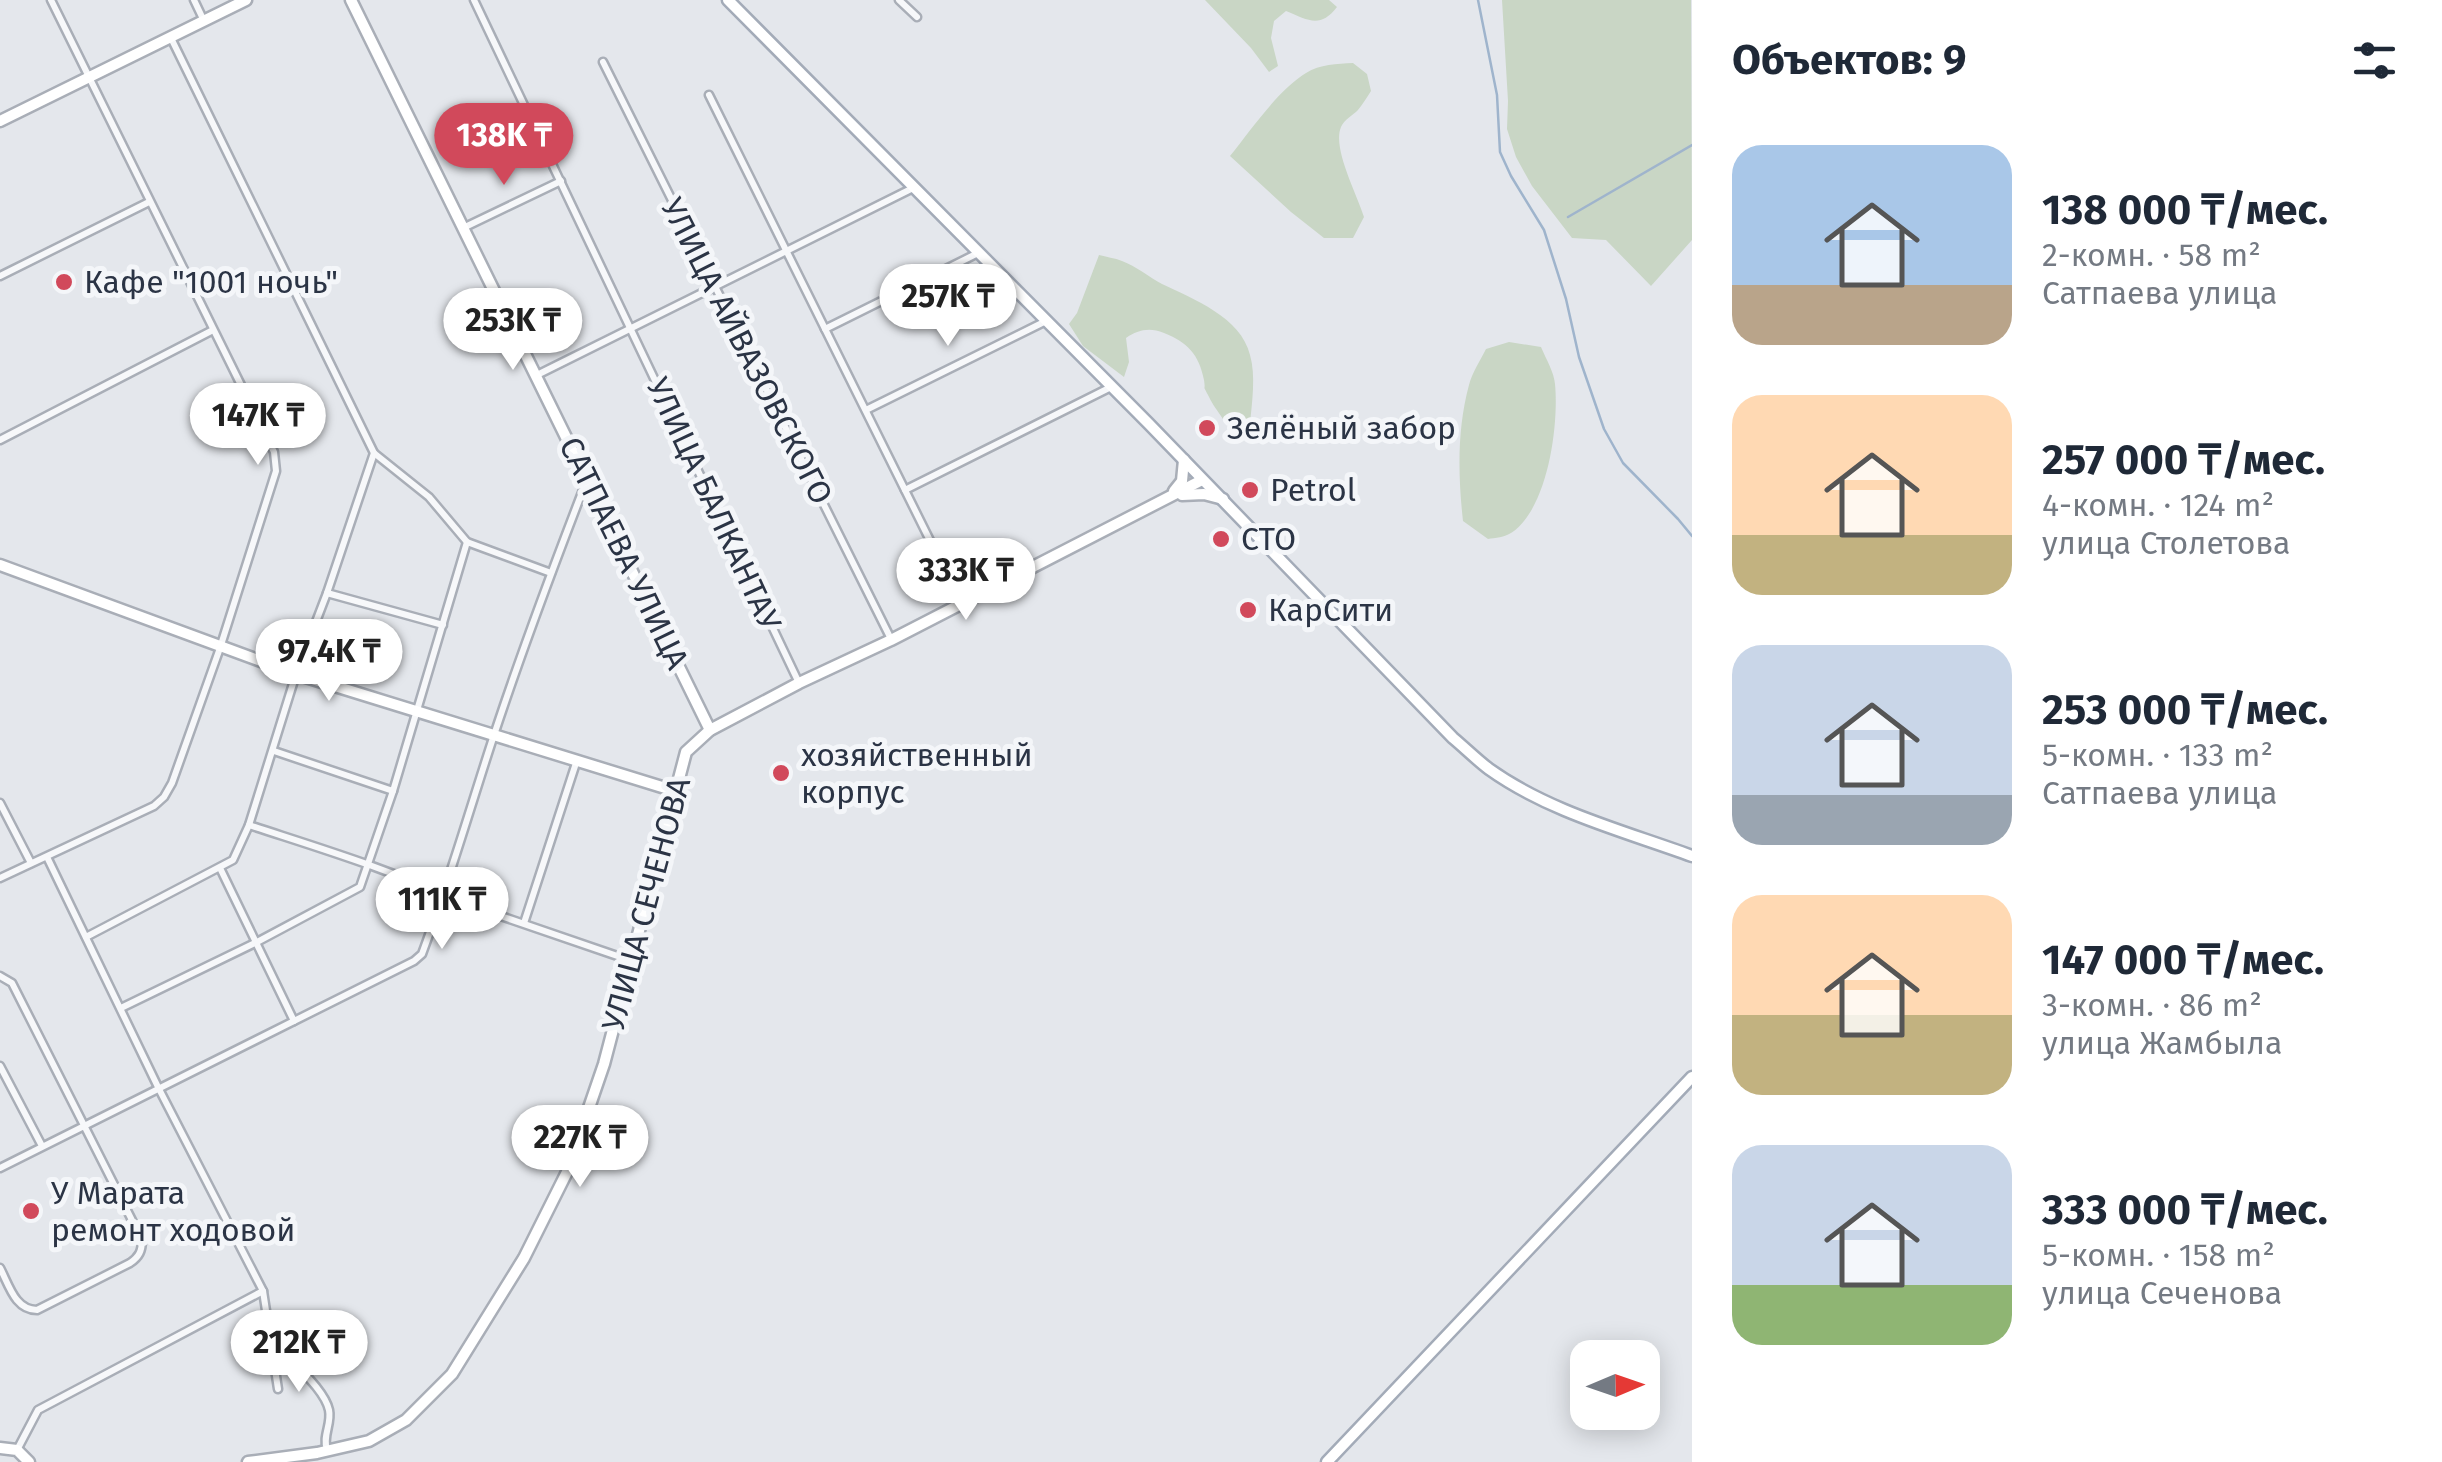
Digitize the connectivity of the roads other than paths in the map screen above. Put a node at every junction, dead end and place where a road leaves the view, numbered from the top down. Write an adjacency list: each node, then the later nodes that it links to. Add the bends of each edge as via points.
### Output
1 (50, 0): 12 (street)
2 (194, 0): 9 (street)
3 (246, 0): 9 (street)
4 (351, 0): 18 (street, САТПАЕВА УЛИЦА)
5 (474, 0): 15 (street, УЛИЦА БАЛКАНТАУ)
6 (728, 0): 16 (street)
7 (899, 0): 8 (street)
8 (916, 17)
9 (204, 21): 10 (street)
10 (170, 37): 12 (street); 31 (street)
11 (603, 62): 22 (street, УЛИЦА АЙВАЗОВСКОГО)
12 (89, 78): 14 (street); 17 (street)
13 (709, 95): 19 (street)
14 (0, 121)
15 (561, 181): 18 (street); 26 (street, УЛИЦА БАЛКАНТАУ)
16 (914, 187): 19 (street); 20 (street)
17 (149, 202): 21 (street); 25 (street)
18 (463, 228): 27 (street, САТПАЕВА УЛИЦА)
19 (787, 252): 22 (street); 24 (street)
20 (978, 253): 23 (street); 24 (street)
21 (0, 276)
22 (715, 287): 26 (street); 44 (street, УЛИЦА АЙВАЗОВСКОГО)
23 (1047, 321): 28 (street); 29 (street)
24 (825, 329): 29 (street)
25 (213, 330): 30 (street); 45 (street, via 274,452 276,471)
26 (632, 330): 27 (street); 47 (street, УЛИЦА БАЛКАНТАУ)
27 (536, 375): 33 (street, САТПАЕВА УЛИЦА)
28 (1112, 387): 32 (street); 35 (street)
29 (866, 410): 35 (street)
30 (0, 440)
31 (374, 452): 38 (street, via 429,497); 41 (street)
32 (1184, 460): 34 (street); 36 (street, via 1182,481)
33 (588, 478): 40 (street); 49 (street, САТПАЕВА УЛИЦА)
34 (1202, 480): 36 (street, УЛИЦА СЕЧЕНОВА); 37 (street)
35 (905, 490): 42 (street)
36 (1171, 496): 37 (street); 42 (street, УЛИЦА СЕЧЕНОВА)
37 (1222, 499): 57 (street, via 1487,768 1526,792)
38 (467, 542): 40 (street); 43 (street)
39 (0, 564): 45 (street)
40 (551, 573): 50 (street)
41 (327, 593): 43 (street); 46 (street)
42 (961, 603): 44 (street, УЛИЦА СЕЧЕНОВА)
43 (443, 624): 48 (street)
44 (892, 640): 47 (street, УЛИЦА СЕЧЕНОВА)
45 (220, 648): 46 (street); 58 (street, via 164,797)
46 (296, 674): 48 (street); 51 (street)
47 (798, 683): 49 (street, УЛИЦА СЕЧЕНОВА)
48 (418, 710): 50 (street); 53 (street)
49 (710, 730): 54 (street, УЛИЦА СЕЧЕНОВА, via 686,752)
50 (495, 734): 52 (street); 63 (street)
51 (274, 751): 53 (street); 56 (street)
52 (577, 760): 54 (street); 64 (street)
53 (393, 791): 60 (street)
54 (675, 791): 67 (street, УЛИЦА СЕЧЕНОВА)
55 (0, 803): 59 (street)
56 (248, 825): 60 (street); 61 (street, via 233,860)
57 (1692, 856)
58 (47, 857): 59 (street); 65 (street)
59 (31, 863): 62 (street)
60 (369, 864): 63 (street); 66 (street, via 360,887)
61 (220, 868): 65 (street); 66 (street)
62 (0, 878)
63 (444, 895): 64 (street); 70 (street, via 414,961)
64 (524, 922): 67 (street)
65 (86, 937): 69 (street)
66 (255, 943): 69 (street); 70 (street)
67 (632, 961): 82 (street, УЛИЦА СЕЧЕНОВА, via 567,1172 524,1258 452,1374 406,1420 369,1441)
68 (0, 976): 74 (street, via 12,983)
69 (122, 1008): 73 (street)
70 (294, 1021): 73 (street)
71 (0, 1066): 75 (street)
72 (1692, 1077): 85 (street)
73 (158, 1087): 74 (street); 78 (street)
74 (84, 1125): 75 (street); 77 (street, via 142,1240 139,1256 32,1311 18,1302)
75 (42, 1146): 76 (street)
76 (0, 1168)
77 (0, 1268)
78 (262, 1291): 79 (street); 81 (street, via 38,1410)
79 (269, 1334): 80 (street); 82 (street, via 325,1400)
80 (278, 1389)
81 (6, 1447): 83 (street)
82 (327, 1451): 84 (street, УЛИЦА СЕЧЕНОВА)
83 (28, 1462)
84 (248, 1462)
85 (1326, 1462)

